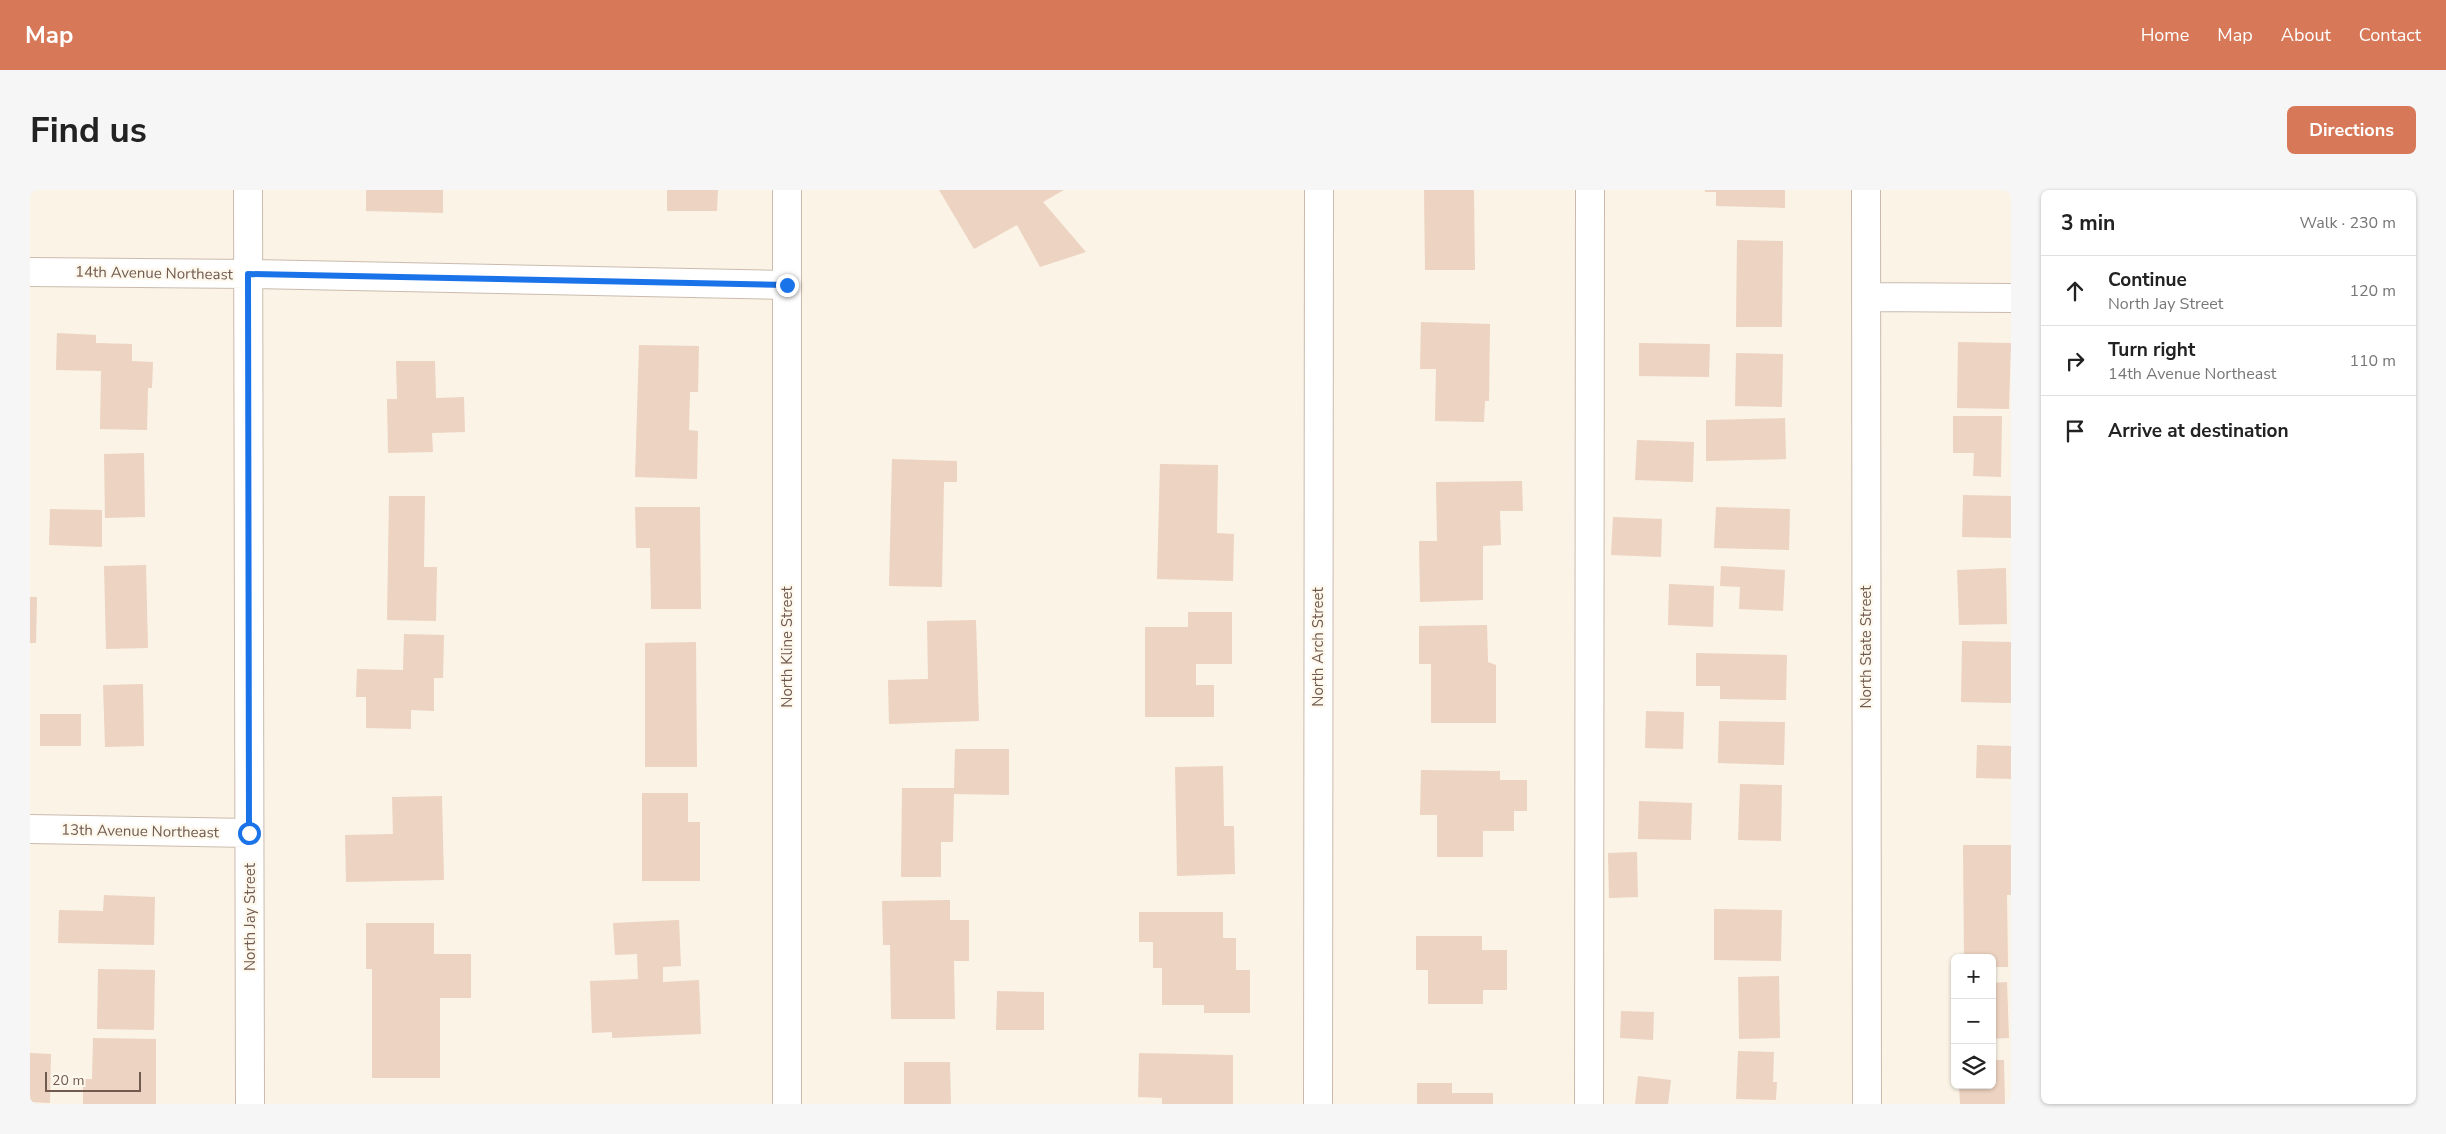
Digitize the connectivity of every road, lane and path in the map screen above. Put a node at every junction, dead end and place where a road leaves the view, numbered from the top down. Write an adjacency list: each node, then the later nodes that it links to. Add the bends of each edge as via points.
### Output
1 (248, 190): 7 (street, North Jay Street)
2 (788, 190): 8 (street, North Kline Street)
3 (1319, 190): 15 (street, North Arch Street)
4 (1590, 190): 16 (street)
5 (1866, 190): 9 (street, North State Street)
6 (30, 272): 7 (street, 14th Avenue Northeast)
7 (248, 274): 8 (street, 14th Avenue Northeast); 12 (street, North Jay Street)
8 (787, 285): 14 (street, North Kline Street)
9 (1866, 297): 10 (street); 17 (street, North State Street)
10 (2011, 298)
11 (30, 829): 12 (street, 13th Avenue Northeast)
12 (249, 833): 13 (street, North Jay Street)
13 (250, 1104)
14 (786, 1104)
15 (1318, 1104)
16 (1589, 1104)
17 (1867, 1104)

